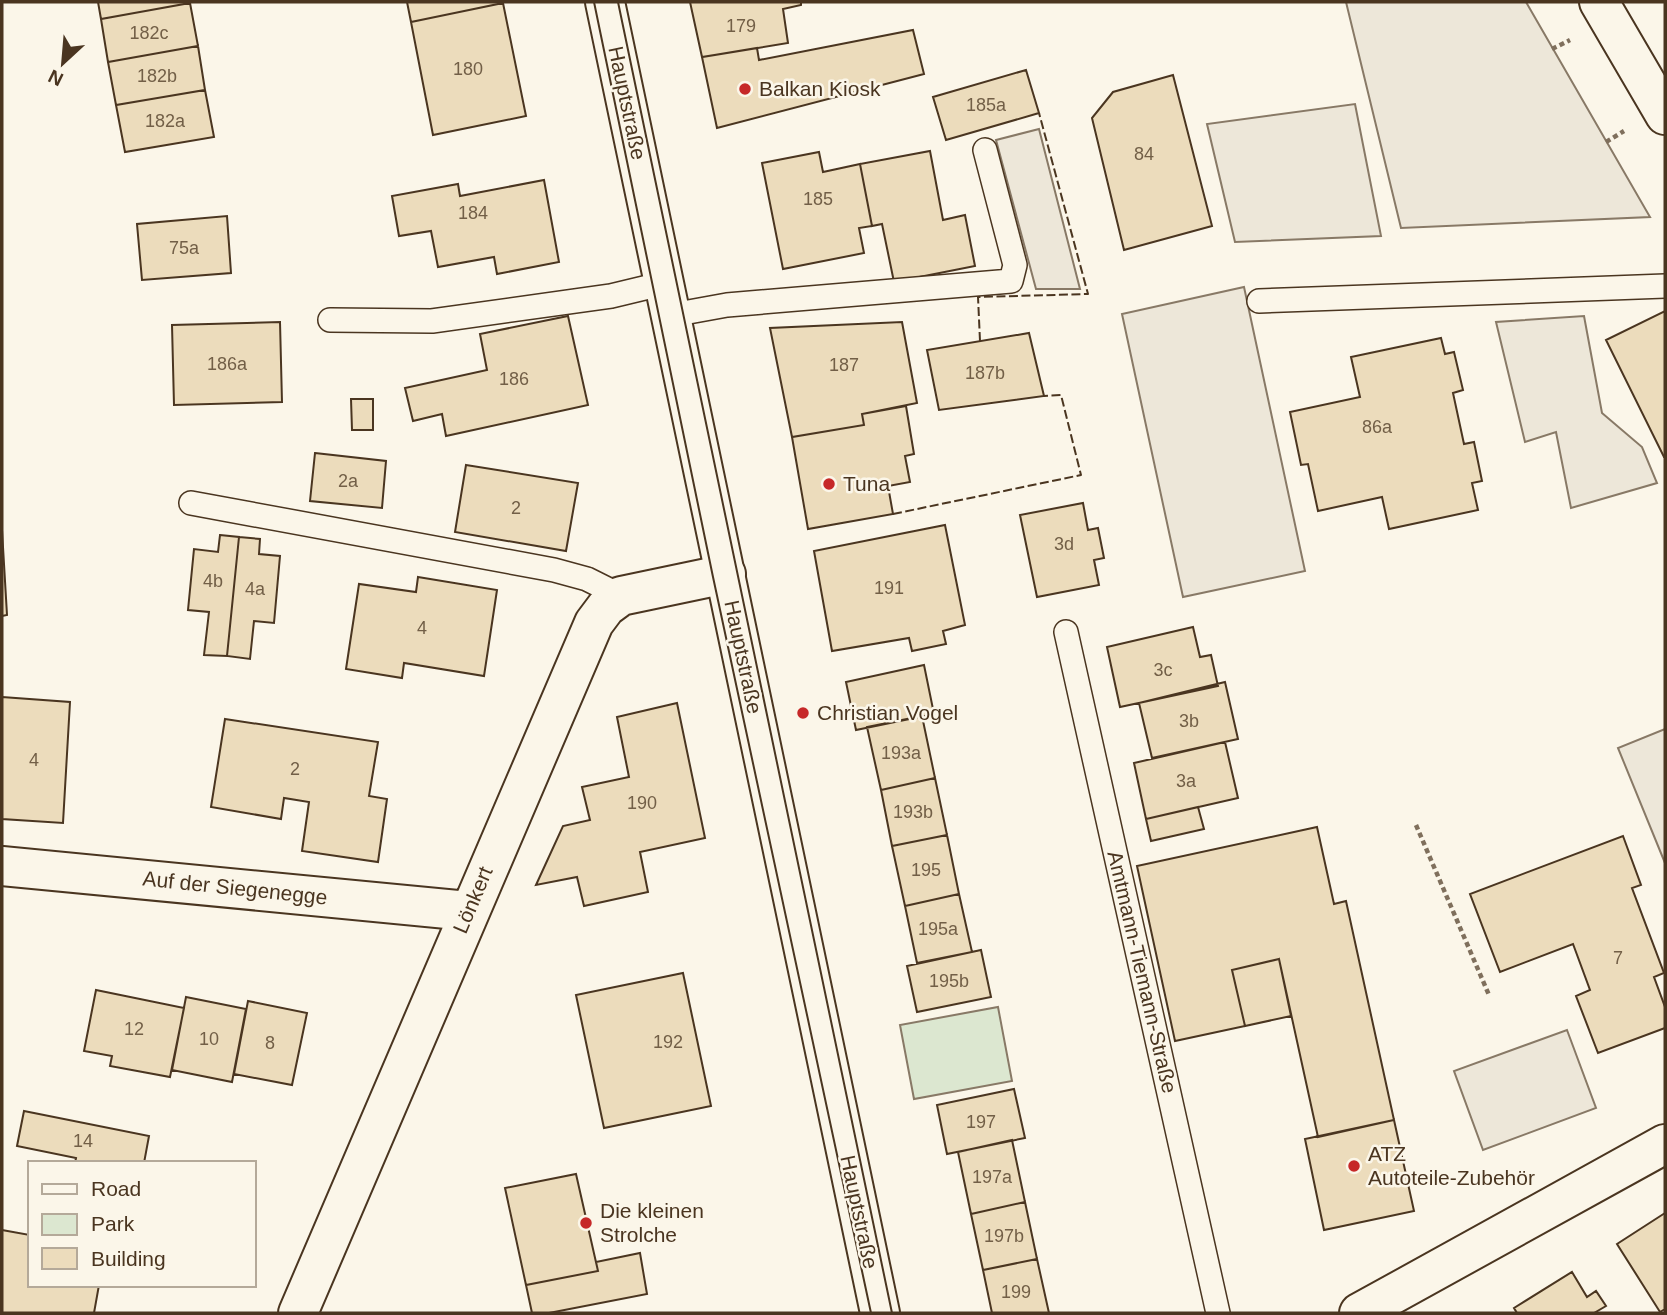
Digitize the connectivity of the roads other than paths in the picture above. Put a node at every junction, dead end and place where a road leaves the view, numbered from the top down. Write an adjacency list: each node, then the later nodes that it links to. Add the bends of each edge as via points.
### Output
1 (605, 2): 6 (street, Hauptstraße)
2 (1599, 2): 3 (street)
3 (1665, 115)
4 (985, 150): 6 (lane, via 1015,265 1011,281 727,305)
5 (1665, 286): 7 (lane)
6 (668, 299): 8 (lane, via 611,296 432,321); 10 (street, Hauptstraße)
7 (1259, 301)
8 (330, 320)
9 (191, 503): 11 (lane, via 554,570 587,579)
10 (726, 574): 11 (street); 17 (street, Hauptstraße)
11 (621, 596): 14 (street, Lönkert, via 594,623)
12 (1066, 632): 18 (lane, Amtmann-Tiemann-Straße)
13 (2, 866): 14 (street, Auf der Siegenegge)
14 (468, 911): 16 (street, Lönkert)
15 (1665, 1144): 19 (street)
16 (298, 1313)
17 (880, 1313)
18 (1218, 1313)
19 (1359, 1313)

